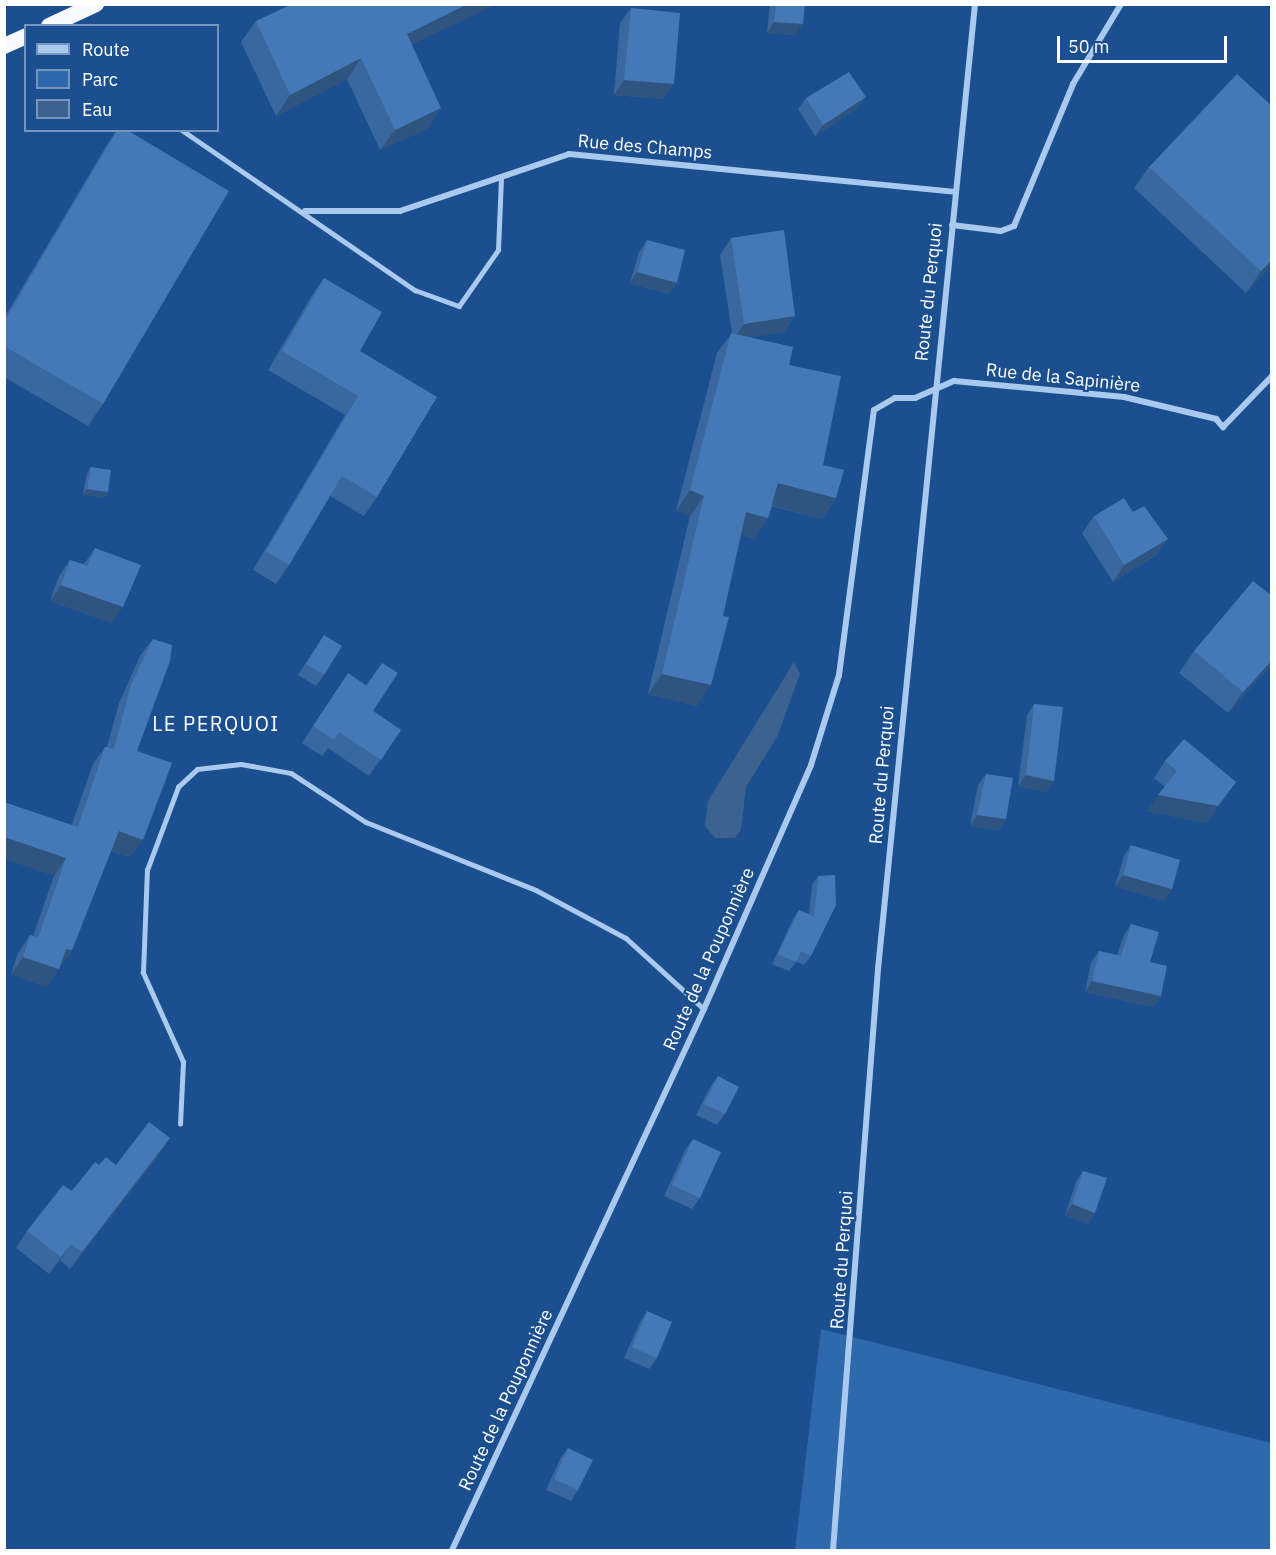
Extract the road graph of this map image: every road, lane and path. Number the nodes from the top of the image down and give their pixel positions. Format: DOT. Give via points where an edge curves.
graph roads {
  1 [pos="96,4"];
  2 [pos="975,4"];
  3 [pos="1120,4"];
  4 [pos="53,24"];
  5 [pos="24,37"];
  6 [pos="4,46"];
  7 [pos="185,132"];
  8 [pos="501,178"];
  9 [pos="955,192"];
  10 [pos="305,211"];
  11 [pos="952,225"];
  12 [pos="1272,376"];
  13 [pos="934,392"];
  14 [pos="704,1009"];
  15 [pos="180,1124"];
  16 [pos="452,1551"];
  17 [pos="833,1551"];
  1 -- 4 [label="highway"];
  2 -- 9 [label="street, Route du Perquoi"];
  3 -- 11 [label="street" via="1073,84 1014,226 1001,231"];
  5 -- 6 [label="highway"];
  7 -- 10 [label="lane"];
  8 -- 9 [label="street, Rue des Champs" via="570,154"];
  8 -- 10 [label="street, Rue des Champs" via="400,211"];
  8 -- 10 [label="lane" via="498,250 459,306 415,290"];
  9 -- 11 [label="street, Route du Perquoi"];
  11 -- 13 [label="street, Route du Perquoi"];
  12 -- 13 [label="street, Rue de la Sapinière" via="1223,427 1216,419 1124,397 954,381"];
  13 -- 14 [label="street, Route de la Pouponnière" via="895,398 874,410 839,675 811,765"];
  13 -- 17 [label="street, Route du Perquoi" via="878,969"];
  14 -- 15 [label="lane" via="626,938 536,890 366,822 291,773 241,764 197,768 178,787 147,870 143,973 183,1062"];
  14 -- 16 [label="street, Route de la Pouponnière"];
}
